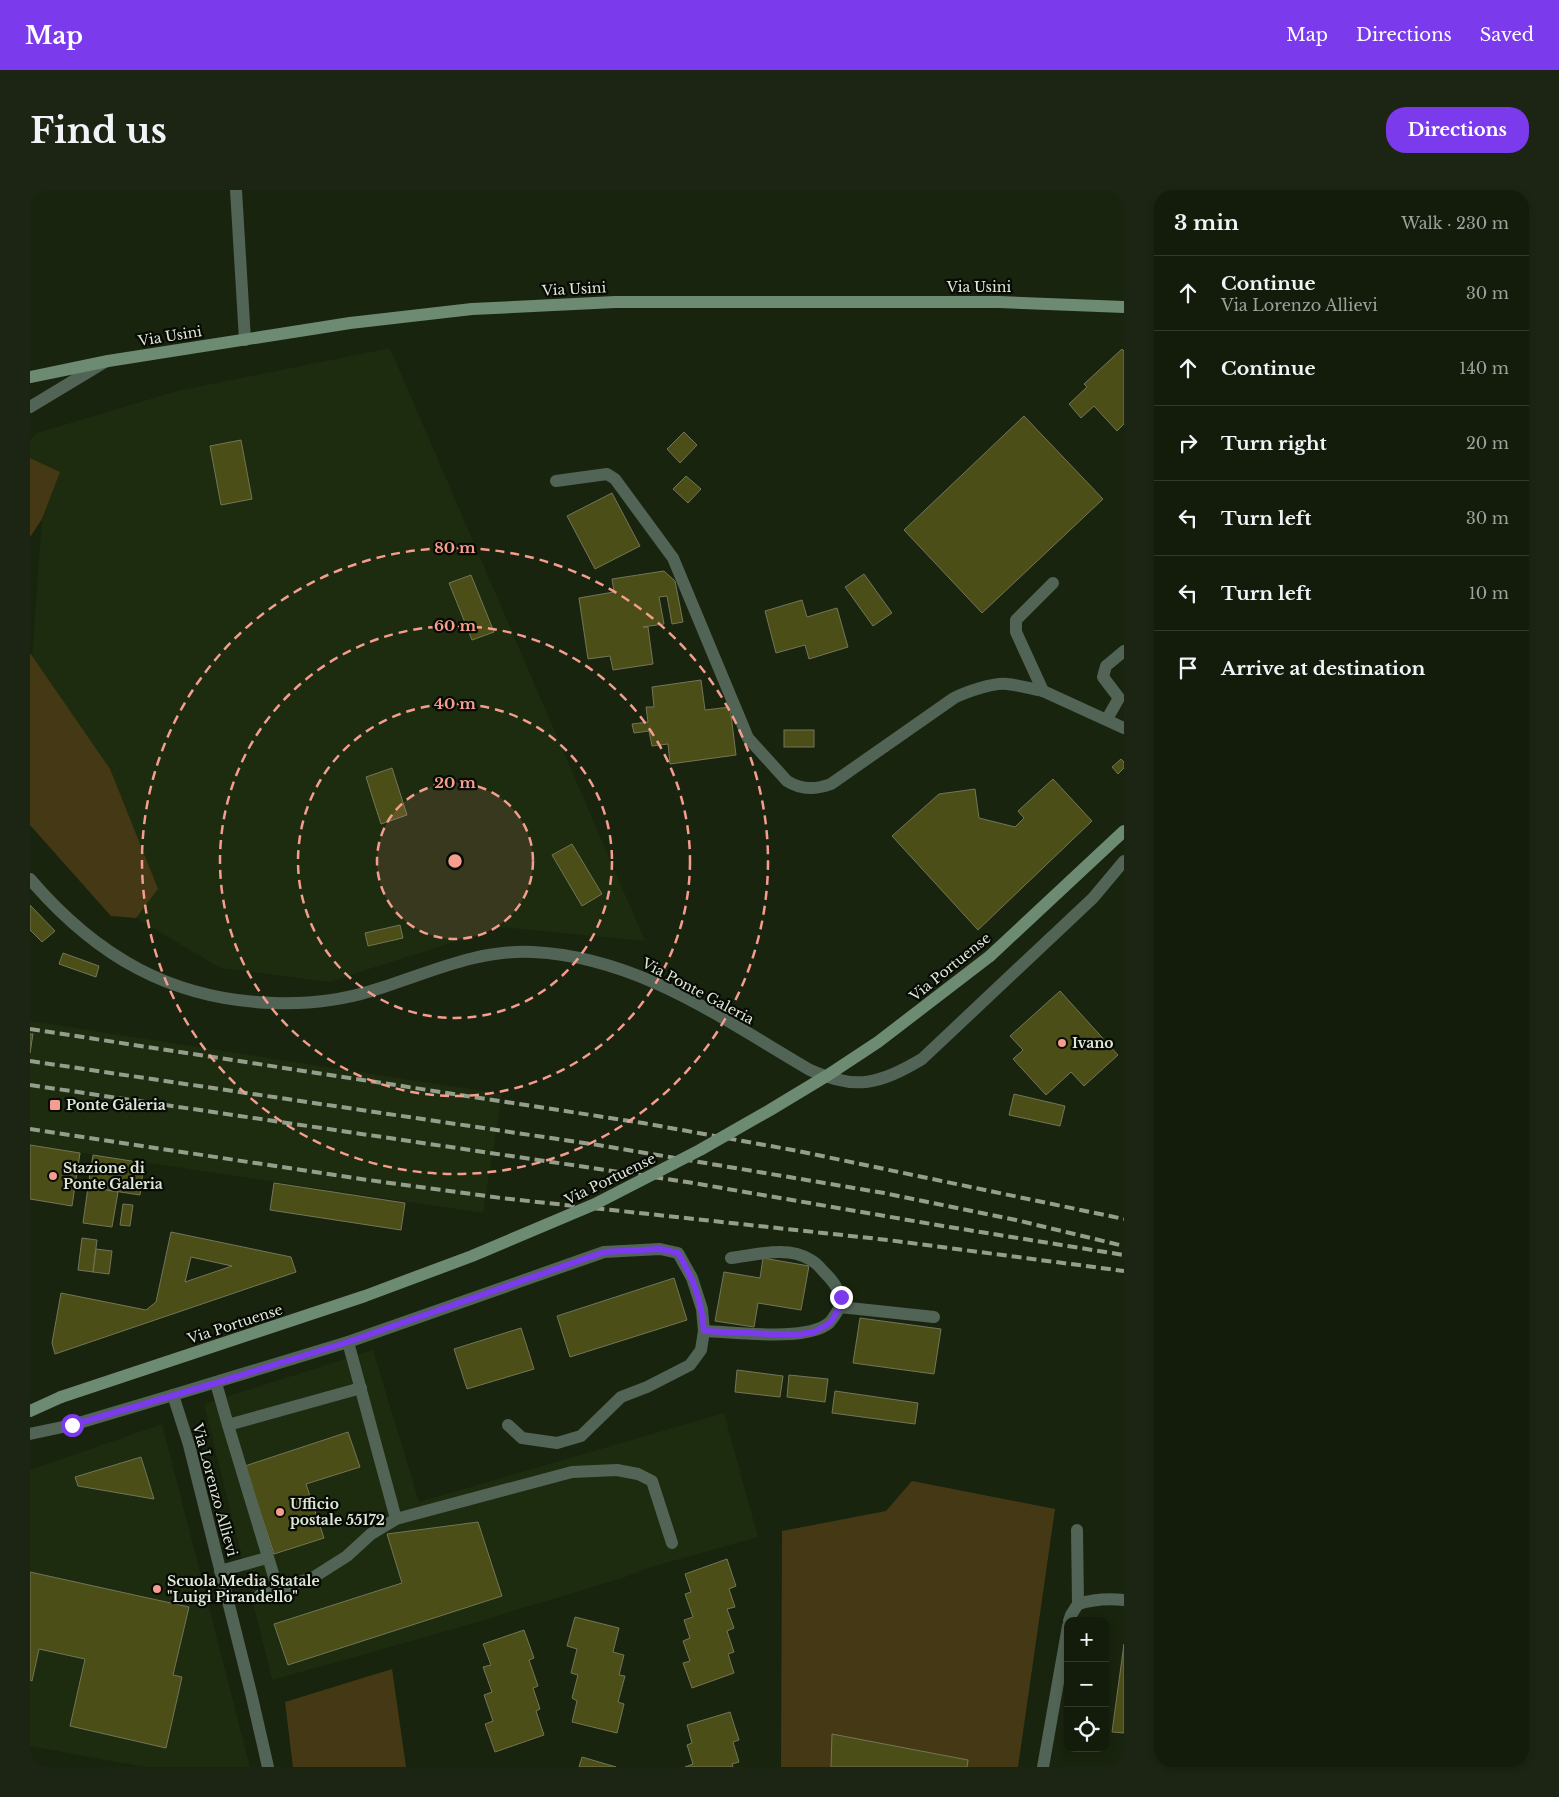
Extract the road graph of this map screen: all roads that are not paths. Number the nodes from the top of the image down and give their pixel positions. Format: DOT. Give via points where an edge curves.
graph roads {
  1 [pos="236,190"];
  2 [pos="1124,307"];
  3 [pos="244,340"];
  4 [pos="108,361"];
  5 [pos="30,376"];
  6 [pos="30,407"];
  7 [pos="556,481"];
  8 [pos="1053,584"];
  9 [pos="1124,651"];
  10 [pos="1042,691"];
  11 [pos="1121,699"];
  12 [pos="1107,719"];
  13 [pos="1124,728"];
  14 [pos="1124,831"];
  15 [pos="1124,861"];
  16 [pos="30,879"];
  17 [pos="731,1258"];
  18 [pos="840,1307"];
  19 [pos="934,1316"];
  20 [pos="704,1331"];
  21 [pos="348,1342"];
  22 [pos="216,1383"];
  23 [pos="361,1388"];
  24 [pos="173,1395"];
  25 [pos="30,1411"];
  26 [pos="228,1425"];
  27 [pos="508,1425"];
  28 [pos="30,1434"];
  29 [pos="396,1519"];
  30 [pos="1077,1530"];
  31 [pos="672,1543"];
  32 [pos="267,1558"];
  33 [pos="220,1571"];
  34 [pos="278,1590"];
  35 [pos="260,1594"];
  36 [pos="1124,1600"];
  37 [pos="1078,1604"];
  38 [pos="1070,1617"];
  39 [pos="1064,1649"];
  40 [pos="268,1767"];
  41 [pos="1043,1767"];
  1 -- 3 [label="street"];
  2 -- 3 [label="main road, Via Usini" via="999,302 615,302 410,315"];
  3 -- 4 [label="main road, Via Usini"];
  4 -- 5 [label="main road, Via Usini"];
  4 -- 6 [label="street"];
  7 -- 10 [label="street" via="607,474 615,479 672,558 748,738 794,786 812,789 831,784 963,694 1006,683"];
  8 -- 10 [label="street" via="1016,620 1016,632"];
  9 -- 11 [label="street" via="1106,666 1103,677"];
  10 -- 12 [label="street"];
  11 -- 12 [label="street"];
  12 -- 13 [label="street"];
  14 -- 25 [label="main road, Via Portuense, bridge" via="990,956 878,1042 700,1150 595,1204 472,1256 365,1296 61,1397"];
  15 -- 16 [label="street, Via Ponte Galeria" via="1093,898 922,1059 896,1074 869,1082 823,1076 657,983 632,972 564,954 486,954 332,1001 258,1002 200,993 153,977 100,946 73,925"];
  17 -- 18 [label="street" via="783,1251 813,1260 836,1285 841,1297"];
  18 -- 19 [label="street"];
  18 -- 20 [label="street" via="830,1323 814,1332 794,1335"];
  20 -- 21 [label="street" via="702,1309 692,1278 678,1253 660,1249 604,1252"];
  20 -- 27 [label="street" via="701,1350 690,1365 621,1397 581,1436 557,1443 522,1438"];
  21 -- 22 [label="street"];
  21 -- 23 [label="street"];
  22 -- 24 [label="street"];
  22 -- 26 [label="street"];
  23 -- 26 [label="street"];
  23 -- 29 [label="street"];
  24 -- 28 [label="street"];
  24 -- 33 [label="street, Via Lorenzo Allievi" via="189,1445"];
  26 -- 32 [label="street"];
  29 -- 31 [label="street" via="572,1472 617,1470 652,1481"];
  29 -- 34 [label="street" via="314,1577"];
  30 -- 37 [label="street"];
  32 -- 33 [label="street"];
  32 -- 34 [label="street"];
  33 -- 40 [label="street, Via Lorenzo Allievi"];
  34 -- 35 [label="street"];
  36 -- 37 [label="street" via="1095,1599"];
  37 -- 38 [label="street"];
  39 -- 41 [label="street"];
}
